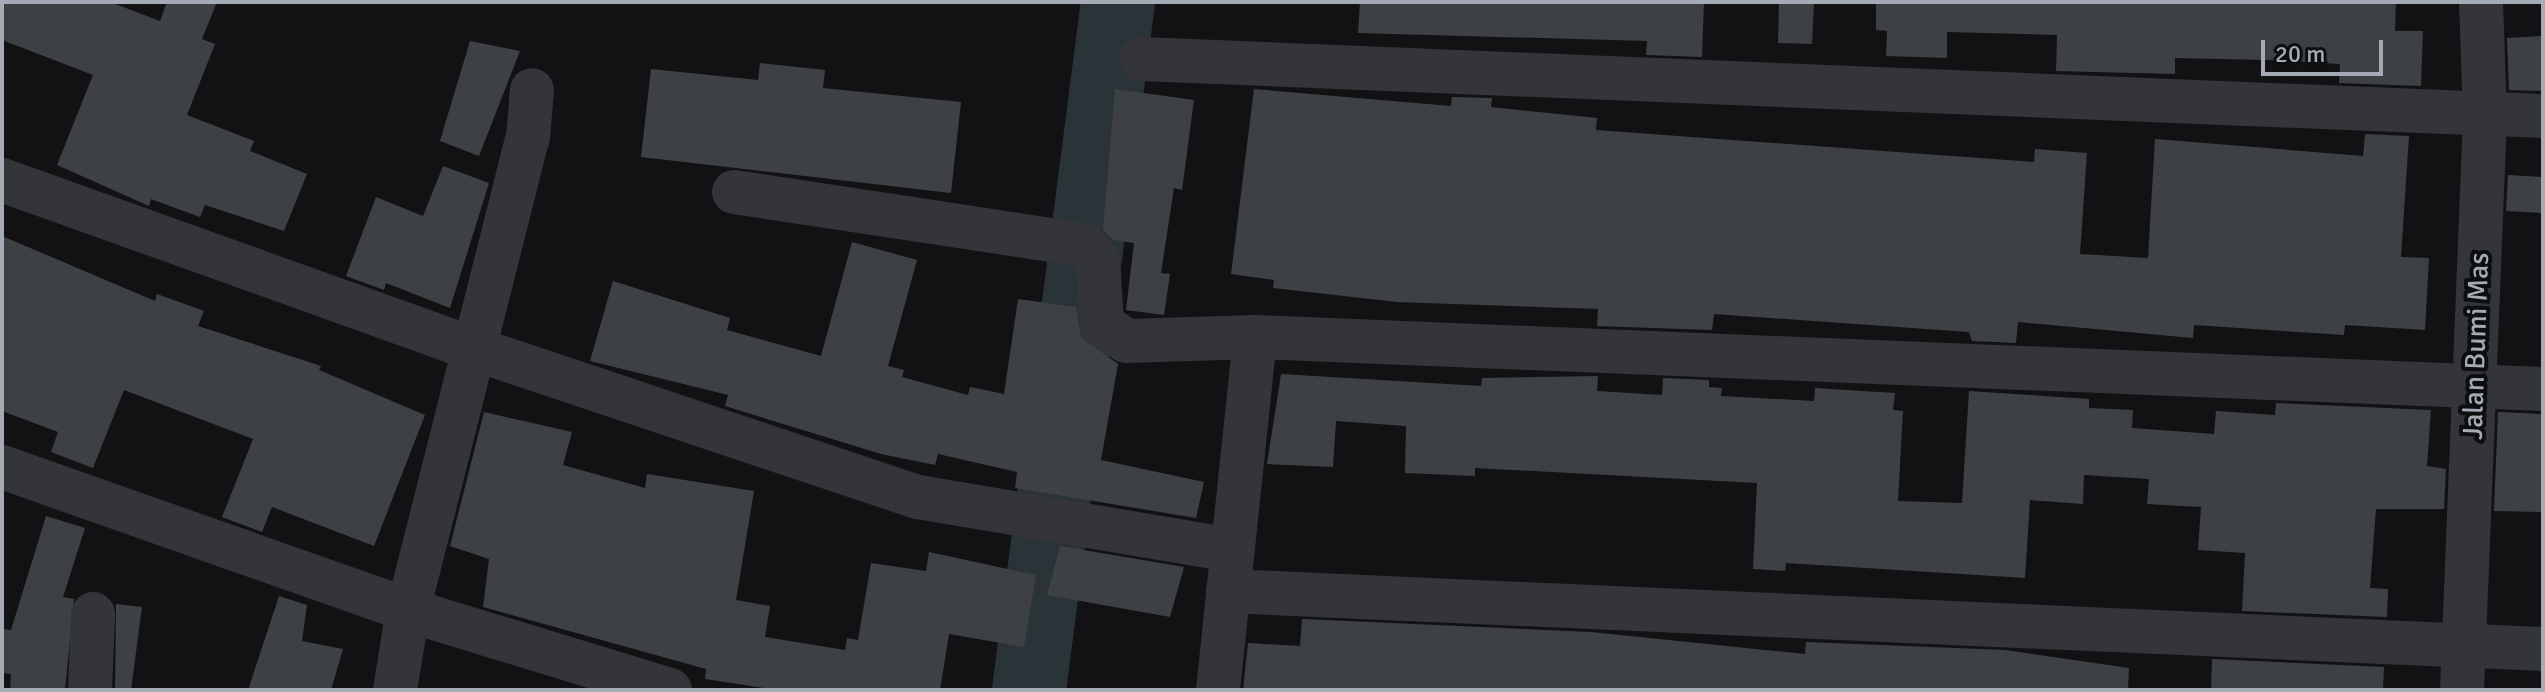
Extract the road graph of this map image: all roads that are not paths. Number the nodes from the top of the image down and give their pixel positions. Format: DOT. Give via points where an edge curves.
graph roads {
  1 [pos="2481,2"];
  2 [pos="1141,59"];
  3 [pos="532,90"];
  4 [pos="2543,116"];
  5 [pos="2485,117"];
  6 [pos="2,180"];
  7 [pos="734,192"];
  8 [pos="1255,337"];
  9 [pos="472,348"];
  10 [pos="2475,389"];
  11 [pos="2543,389"];
  12 [pos="2,467"];
  13 [pos="1230,570"];
  14 [pos="408,610"];
  15 [pos="93,614"];
  16 [pos="2543,649"];
  17 [pos="2462,670"];
  18 [pos="90,690"];
  19 [pos="395,690"];
  20 [pos="670,690"];
  21 [pos="1218,690"];
  1 -- 5 [label="street, Jalan Bumi Mas"];
  2 -- 5 [label="street"];
  3 -- 9 [label="street" via="528,137"];
  4 -- 5 [label="street"];
  5 -- 10 [label="street, Jalan Bumi Mas"];
  6 -- 9 [label="street"];
  7 -- 8 [label="street" via="1084,245 1098,260 1102,324 1113,336 1126,341"];
  8 -- 10 [label="street"];
  8 -- 13 [label="street"];
  9 -- 13 [label="street" via="918,497"];
  9 -- 14 [label="street"];
  10 -- 11 [label="street"];
  10 -- 17 [label="street, Jalan Bumi Mas"];
  12 -- 14 [label="street"];
  13 -- 17 [label="street"];
  13 -- 21 [label="street"];
  14 -- 19 [label="street"];
  14 -- 20 [label="street"];
  15 -- 18 [label="street"];
  16 -- 17 [label="street"];
}
